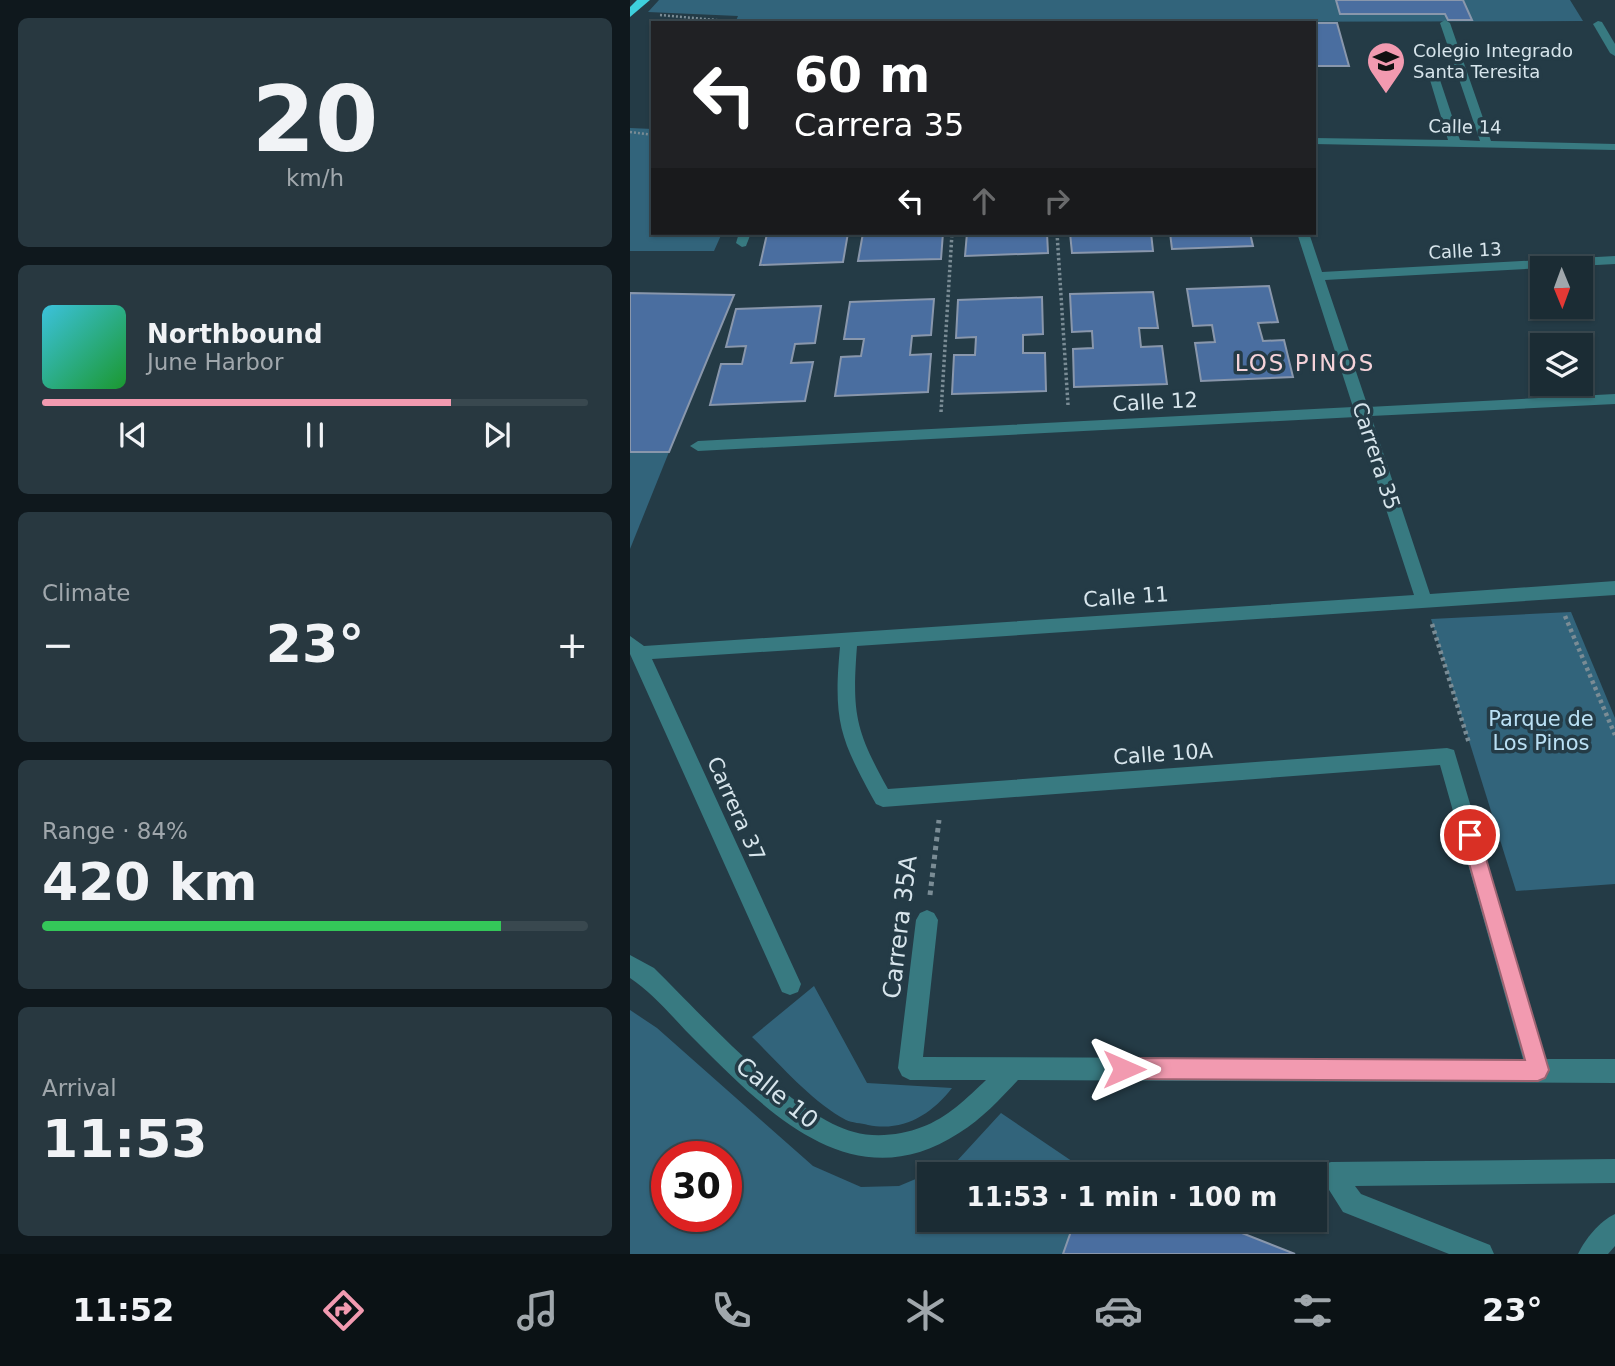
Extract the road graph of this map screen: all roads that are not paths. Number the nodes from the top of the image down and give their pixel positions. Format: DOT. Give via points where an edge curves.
graph roads {
  1 [pos="644,0"];
  2 [pos="630,13"];
  3 [pos="1445,23"];
  4 [pos="1598,24"];
  5 [pos="1615,53"];
  6 [pos="1435,80"];
  7 [pos="1316,141"];
  8 [pos="1455,144"];
  9 [pos="1487,145"];
  10 [pos="1615,147"];
  11 [pos="1304,235"];
  12 [pos="1615,260"];
  13 [pos="1317,276"];
  14 [pos="1615,399"];
  15 [pos="1362,412"];
  16 [pos="698,446"];
  17 [pos="1615,587"];
  18 [pos="1424,600"];
  19 [pos="849,639"];
  20 [pos="635,648"];
  21 [pos="927,920"];
  22 [pos="630,966"];
  23 [pos="790,984"];
  24 [pos="1014,1068"];
  25 [pos="1538,1070"];
  26 [pos="1615,1071"];
  27 [pos="1615,1171"];
  28 [pos="1615,1227"];
  29 [pos="1481,1254"];
  30 [pos="1591,1254"];
  1 -- 2 [label="highway"];
  3 -- 9 [label="street"];
  4 -- 5 [label="street"];
  6 -- 8 [label="street"];
  7 -- 8 [label="street, Calle 14"];
  8 -- 9 [label="street, Calle 14"];
  9 -- 10 [label="street, Calle 14"];
  11 -- 13 [label="street, Carrera 35"];
  12 -- 13 [label="street, Calle 13"];
  13 -- 15 [label="street, Carrera 35"];
  14 -- 15 [label="street, Calle 12"];
  15 -- 16 [label="street, Calle 12"];
  15 -- 18 [label="street, Carrera 35"];
  17 -- 18 [label="street, Calle 11"];
  18 -- 19 [label="street, Calle 11"];
  19 -- 20 [label="street, Calle 11"];
  19 -- 25 [label="street, Calle 10A" via="845,696 849,728 883,798 1447,756"];
  20 -- 23 [label="street, Carrera 37"];
  21 -- 24 [label="street, Carrera 35A" via="910,1068"];
  22 -- 24 [label="street, Calle 10" via="775,1098 852,1144 888,1147 927,1138 968,1114"];
  24 -- 25 [label="street"];
  25 -- 26 [label="street"];
  27 -- 29 [label="street" via="1331,1174 1352,1203"];
  28 -- 30 [label="street"];
}
